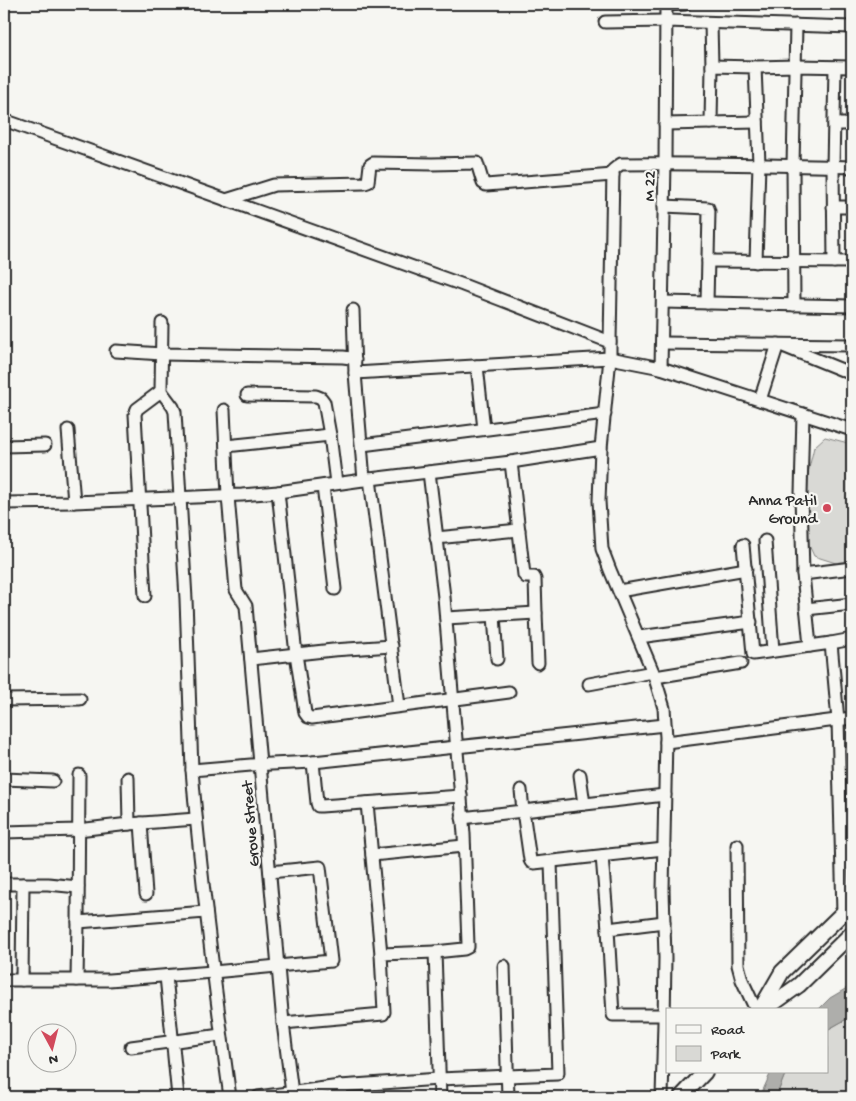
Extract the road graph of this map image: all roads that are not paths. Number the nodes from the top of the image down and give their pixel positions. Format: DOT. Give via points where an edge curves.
graph roads {
  1 [pos="666,4"];
  2 [pos="684,4"];
  3 [pos="666,21"];
  4 [pos="605,22"];
  5 [pos="711,23"];
  6 [pos="796,26"];
  7 [pos="852,27"];
  8 [pos="712,66"];
  9 [pos="796,66"];
  10 [pos="755,67"];
  11 [pos="834,67"];
  12 [pos="852,67"];
  13 [pos="4,120"];
  14 [pos="757,122"];
  15 [pos="711,123"];
  16 [pos="665,124"];
  17 [pos="834,124"];
  18 [pos="852,124"];
  19 [pos="665,164"];
  20 [pos="758,164"];
  21 [pos="793,165"];
  22 [pos="833,167"];
  23 [pos="852,168"];
  24 [pos="613,175"];
  25 [pos="226,200"];
  26 [pos="664,206"];
  27 [pos="833,207"];
  28 [pos="852,207"];
  29 [pos="708,261"];
  30 [pos="756,262"];
  31 [pos="794,262"];
  32 [pos="834,262"];
  33 [pos="852,262"];
  34 [pos="663,302"];
  35 [pos="708,303"];
  36 [pos="794,305"];
  37 [pos="852,306"];
  38 [pos="353,310"];
  39 [pos="162,323"];
  40 [pos="610,342"];
  41 [pos="662,343"];
  42 [pos="778,344"];
  43 [pos="852,345"];
  44 [pos="116,352"];
  45 [pos="162,354"];
  46 [pos="610,358"];
  47 [pos="355,360"];
  48 [pos="477,366"];
  49 [pos="661,368"];
  50 [pos="355,373"];
  51 [pos="852,374"];
  52 [pos="161,391"];
  53 [pos="247,395"];
  54 [pos="760,400"];
  55 [pos="224,410"];
  56 [pos="604,414"];
  57 [pos="803,414"];
  58 [pos="852,428"];
  59 [pos="484,429"];
  60 [pos="68,430"];
  61 [pos="330,435"];
  62 [pos="46,445"];
  63 [pos="362,445"];
  64 [pos="4,446"];
  65 [pos="226,446"];
  66 [pos="601,448"];
  67 [pos="511,462"];
  68 [pos="429,472"];
  69 [pos="367,479"];
  70 [pos="336,484"];
  71 [pos="323,486"];
  72 [pos="278,492"];
  73 [pos="228,496"];
  74 [pos="180,498"];
  75 [pos="139,499"];
  76 [pos="74,502"];
  77 [pos="4,503"];
  78 [pos="519,530"];
  79 [pos="436,538"];
  80 [pos="765,541"];
  81 [pos="744,545"];
  82 [pos="852,568"];
  83 [pos="746,569"];
  84 [pos="803,574"];
  85 [pos="335,589"];
  86 [pos="619,591"];
  87 [pos="145,596"];
  88 [pos="852,604"];
  89 [pos="806,609"];
  90 [pos="536,612"];
  91 [pos="494,615"];
  92 [pos="446,618"];
  93 [pos="751,622"];
  94 [pos="639,637"];
  95 [pos="852,638"];
  96 [pos="831,643"];
  97 [pos="392,646"];
  98 [pos="810,646"];
  99 [pos="773,651"];
  100 [pos="296,654"];
  101 [pos="251,659"];
  102 [pos="497,659"];
  103 [pos="538,663"];
  104 [pos="741,663"];
  105 [pos="654,674"];
  106 [pos="589,684"];
  107 [pos="509,692"];
  108 [pos="80,699"];
  109 [pos="4,700"];
  110 [pos="452,700"];
  111 [pos="399,706"];
  112 [pos="852,718"];
  113 [pos="838,720"];
  114 [pos="665,725"];
  115 [pos="666,742"];
  116 [pos="457,747"];
  117 [pos="313,762"];
  118 [pos="260,764"];
  119 [pos="192,770"];
  120 [pos="79,775"];
  121 [pos="580,775"];
  122 [pos="128,778"];
  123 [pos="4,779"];
  124 [pos="54,781"];
  125 [pos="520,790"];
  126 [pos="665,795"];
  127 [pos="461,796"];
  128 [pos="367,803"];
  129 [pos="584,804"];
  130 [pos="522,811"];
  131 [pos="462,818"];
  132 [pos="196,820"];
  133 [pos="129,824"];
  134 [pos="141,824"];
  135 [pos="78,830"];
  136 [pos="4,832"];
  137 [pos="736,845"];
  138 [pos="464,846"];
  139 [pos="664,850"];
  140 [pos="372,855"];
  141 [pos="602,856"];
  142 [pos="551,862"];
  143 [pos="270,872"];
  144 [pos="4,884"];
  145 [pos="23,884"];
  146 [pos="78,887"];
  147 [pos="146,894"];
  148 [pos="848,908"];
  149 [pos="206,912"];
  150 [pos="78,922"];
  151 [pos="664,922"];
  152 [pos="608,929"];
  153 [pos="852,933"];
  154 [pos="436,952"];
  155 [pos="381,954"];
  156 [pos="278,966"];
  157 [pos="504,966"];
  158 [pos="214,972"];
  159 [pos="166,976"];
  160 [pos="4,980"];
  161 [pos="22,980"];
  162 [pos="77,980"];
  163 [pos="755,1008"];
  164 [pos="763,1008"];
  165 [pos="765,1008"];
  166 [pos="664,1015"];
  167 [pos="283,1023"];
  168 [pos="221,1035"];
  169 [pos="173,1041"];
  170 [pos="131,1046"];
  171 [pos="703,1074"];
  172 [pos="507,1076"];
  173 [pos="439,1079"];
  174 [pos="341,1092"];
  175 [pos="292,1093"];
  176 [pos="178,1097"];
  177 [pos="230,1097"];
  178 [pos="258,1097"];
  179 [pos="440,1097"];
  180 [pos="508,1097"];
  181 [pos="662,1097"];
  182 [pos="681,1097"];
  1 -- 2 [label="street"];
  1 -- 3 [label="street, M 22"];
  3 -- 4 [label="street"];
  3 -- 5 [label="street"];
  3 -- 16 [label="street, M 22"];
  5 -- 6 [label="street"];
  5 -- 8 [label="street"];
  6 -- 7 [label="street"];
  6 -- 9 [label="street"];
  8 -- 10 [label="street"];
  8 -- 15 [label="street"];
  9 -- 10 [label="street"];
  9 -- 11 [label="street"];
  9 -- 21 [label="street"];
  10 -- 14 [label="street"];
  11 -- 12 [label="street"];
  11 -- 17 [label="street"];
  13 -- 25 [label="street"];
  14 -- 15 [label="street"];
  14 -- 20 [label="street"];
  15 -- 16 [label="street"];
  16 -- 19 [label="street, M 22"];
  17 -- 18 [label="street"];
  17 -- 22 [label="street"];
  19 -- 20 [label="street"];
  19 -- 24 [label="street" via="621,164 613,170"];
  19 -- 26 [label="street, M 22"];
  20 -- 21 [label="street"];
  20 -- 30 [label="street"];
  21 -- 22 [label="street"];
  21 -- 31 [label="street"];
  22 -- 23 [label="street"];
  22 -- 27 [label="street"];
  24 -- 25 [label="street" via="486,185 477,164 373,163 365,183 274,185"];
  24 -- 40 [label="street"];
  25 -- 40 [label="street"];
  26 -- 29 [label="street" via="708,208"];
  26 -- 34 [label="street, M 22"];
  27 -- 28 [label="street"];
  27 -- 32 [label="street"];
  29 -- 30 [label="street"];
  29 -- 35 [label="street"];
  30 -- 31 [label="street"];
  31 -- 32 [label="street"];
  31 -- 36 [label="street"];
  32 -- 33 [label="street"];
  34 -- 35 [label="street"];
  34 -- 41 [label="street, M 22"];
  35 -- 36 [label="street"];
  36 -- 37 [label="street"];
  38 -- 47 [label="street"];
  39 -- 45 [label="street"];
  40 -- 46 [label="street"];
  41 -- 42 [label="street"];
  41 -- 49 [label="street, M 22"];
  42 -- 43 [label="street"];
  42 -- 51 [label="street"];
  42 -- 54 [label="street"];
  44 -- 45 [label="street"];
  45 -- 47 [label="street" via="343,357"];
  45 -- 52 [label="street"];
  46 -- 48 [label="street"];
  46 -- 49 [label="street"];
  46 -- 56 [label="street"];
  47 -- 50 [label="street"];
  48 -- 50 [label="street"];
  48 -- 59 [label="street"];
  49 -- 54 [label="street"];
  50 -- 63 [label="street"];
  52 -- 74 [label="street" via="175,412"];
  52 -- 75 [label="street" via="135,414"];
  53 -- 61 [label="street" via="321,398"];
  54 -- 57 [label="street"];
  55 -- 65 [label="street, Grove Street"];
  56 -- 59 [label="street"];
  56 -- 66 [label="street"];
  57 -- 58 [label="street"];
  57 -- 84 [label="street" via="800,494"];
  59 -- 63 [label="street"];
  60 -- 76 [label="street"];
  61 -- 65 [label="street"];
  61 -- 70 [label="street"];
  62 -- 64 [label="street"];
  63 -- 69 [label="street"];
  65 -- 73 [label="street, Grove Street"];
  66 -- 67 [label="street"];
  66 -- 86 [label="street" via="599,501 602,549"];
  67 -- 68 [label="street"];
  67 -- 78 [label="street"];
  68 -- 69 [label="street"];
  68 -- 79 [label="street"];
  69 -- 70 [label="street"];
  69 -- 97 [label="street"];
  70 -- 71 [label="street"];
  71 -- 72 [label="street"];
  71 -- 85 [label="street"];
  72 -- 73 [label="street"];
  72 -- 100 [label="street"];
  73 -- 74 [label="street"];
  73 -- 101 [label="street, Grove Street" via="236,590 246,606"];
  74 -- 75 [label="street"];
  74 -- 119 [label="street"];
  75 -- 76 [label="street"];
  75 -- 87 [label="street"];
  76 -- 77 [label="street"];
  78 -- 79 [label="street"];
  78 -- 90 [label="street" via="524,575 535,578"];
  79 -- 92 [label="street"];
  80 -- 99 [label="street"];
  81 -- 83 [label="street"];
  82 -- 84 [label="street"];
  83 -- 86 [label="street"];
  83 -- 93 [label="street"];
  84 -- 89 [label="street"];
  86 -- 94 [label="street"];
  88 -- 89 [label="street"];
  89 -- 98 [label="street"];
  90 -- 91 [label="street"];
  90 -- 103 [label="street"];
  91 -- 92 [label="street"];
  91 -- 102 [label="street"];
  92 -- 110 [label="street"];
  93 -- 94 [label="street"];
  93 -- 99 [label="street" via="753,654"];
  94 -- 105 [label="street"];
  95 -- 96 [label="street"];
  96 -- 98 [label="street"];
  96 -- 113 [label="street"];
  97 -- 100 [label="street"];
  97 -- 111 [label="street"];
  98 -- 99 [label="street"];
  100 -- 101 [label="street"];
  100 -- 111 [label="street" via="308,717"];
  101 -- 118 [label="street, Grove Street"];
  104 -- 105 [label="street"];
  105 -- 106 [label="street"];
  105 -- 114 [label="street" via="664,708"];
  107 -- 110 [label="street"];
  108 -- 109 [label="street"];
  110 -- 111 [label="street"];
  110 -- 116 [label="street"];
  112 -- 113 [label="street"];
  113 -- 115 [label="street"];
  113 -- 148 [label="street"];
  114 -- 115 [label="street"];
  114 -- 116 [label="street"];
  115 -- 126 [label="street"];
  116 -- 117 [label="street"];
  116 -- 127 [label="street"];
  117 -- 118 [label="street"];
  117 -- 128 [label="street" via="318,806"];
  118 -- 119 [label="street"];
  118 -- 143 [label="street, Grove Street"];
  119 -- 132 [label="street"];
  120 -- 135 [label="street"];
  121 -- 129 [label="street"];
  122 -- 133 [label="street"];
  123 -- 124 [label="street"];
  125 -- 130 [label="street"];
  126 -- 129 [label="street"];
  126 -- 139 [label="street"];
  127 -- 128 [label="street"];
  127 -- 131 [label="street"];
  128 -- 140 [label="street"];
  129 -- 130 [label="street"];
  130 -- 131 [label="street"];
  130 -- 142 [label="street" via="531,862"];
  131 -- 138 [label="street"];
  132 -- 134 [label="street"];
  132 -- 149 [label="street"];
  133 -- 134 [label="street"];
  133 -- 135 [label="street"];
  134 -- 147 [label="street"];
  135 -- 136 [label="street"];
  135 -- 146 [label="street"];
  137 -- 163 [label="street" via="738,966"];
  138 -- 140 [label="street"];
  138 -- 154 [label="street" via="468,948"];
  139 -- 141 [label="street"];
  139 -- 151 [label="street"];
  140 -- 155 [label="street"];
  141 -- 142 [label="street"];
  141 -- 152 [label="street"];
  142 -- 172 [label="street" via="558,1073"];
  143 -- 156 [label="street, Grove Street"];
  143 -- 156 [label="street" via="320,867 331,960"];
  144 -- 145 [label="street"];
  145 -- 146 [label="street"];
  145 -- 161 [label="street"];
  146 -- 150 [label="street"];
  148 -- 164 [label="main road" via="782,972"];
  149 -- 150 [label="street"];
  149 -- 158 [label="street"];
  150 -- 162 [label="street"];
  151 -- 152 [label="street"];
  151 -- 166 [label="street"];
  152 -- 166 [label="street" via="613,1015"];
  153 -- 165 [label="main road" via="799,985"];
  154 -- 155 [label="street"];
  154 -- 173 [label="street"];
  155 -- 167 [label="street" via="383,1014"];
  156 -- 158 [label="street"];
  156 -- 167 [label="street, Grove Street"];
  157 -- 172 [label="street"];
  158 -- 159 [label="street"];
  158 -- 168 [label="street"];
  159 -- 162 [label="street"];
  159 -- 169 [label="street"];
  160 -- 161 [label="street"];
  161 -- 162 [label="street"];
  166 -- 181 [label="street"];
  167 -- 175 [label="street, Grove Street"];
  168 -- 169 [label="street"];
  168 -- 177 [label="street"];
  169 -- 170 [label="street"];
  169 -- 176 [label="street"];
  171 -- 182 [label="main road"];
  172 -- 173 [label="street"];
  172 -- 180 [label="street"];
  173 -- 174 [label="street"];
  173 -- 179 [label="street"];
  174 -- 175 [label="street"];
  175 -- 178 [label="street"];
}
